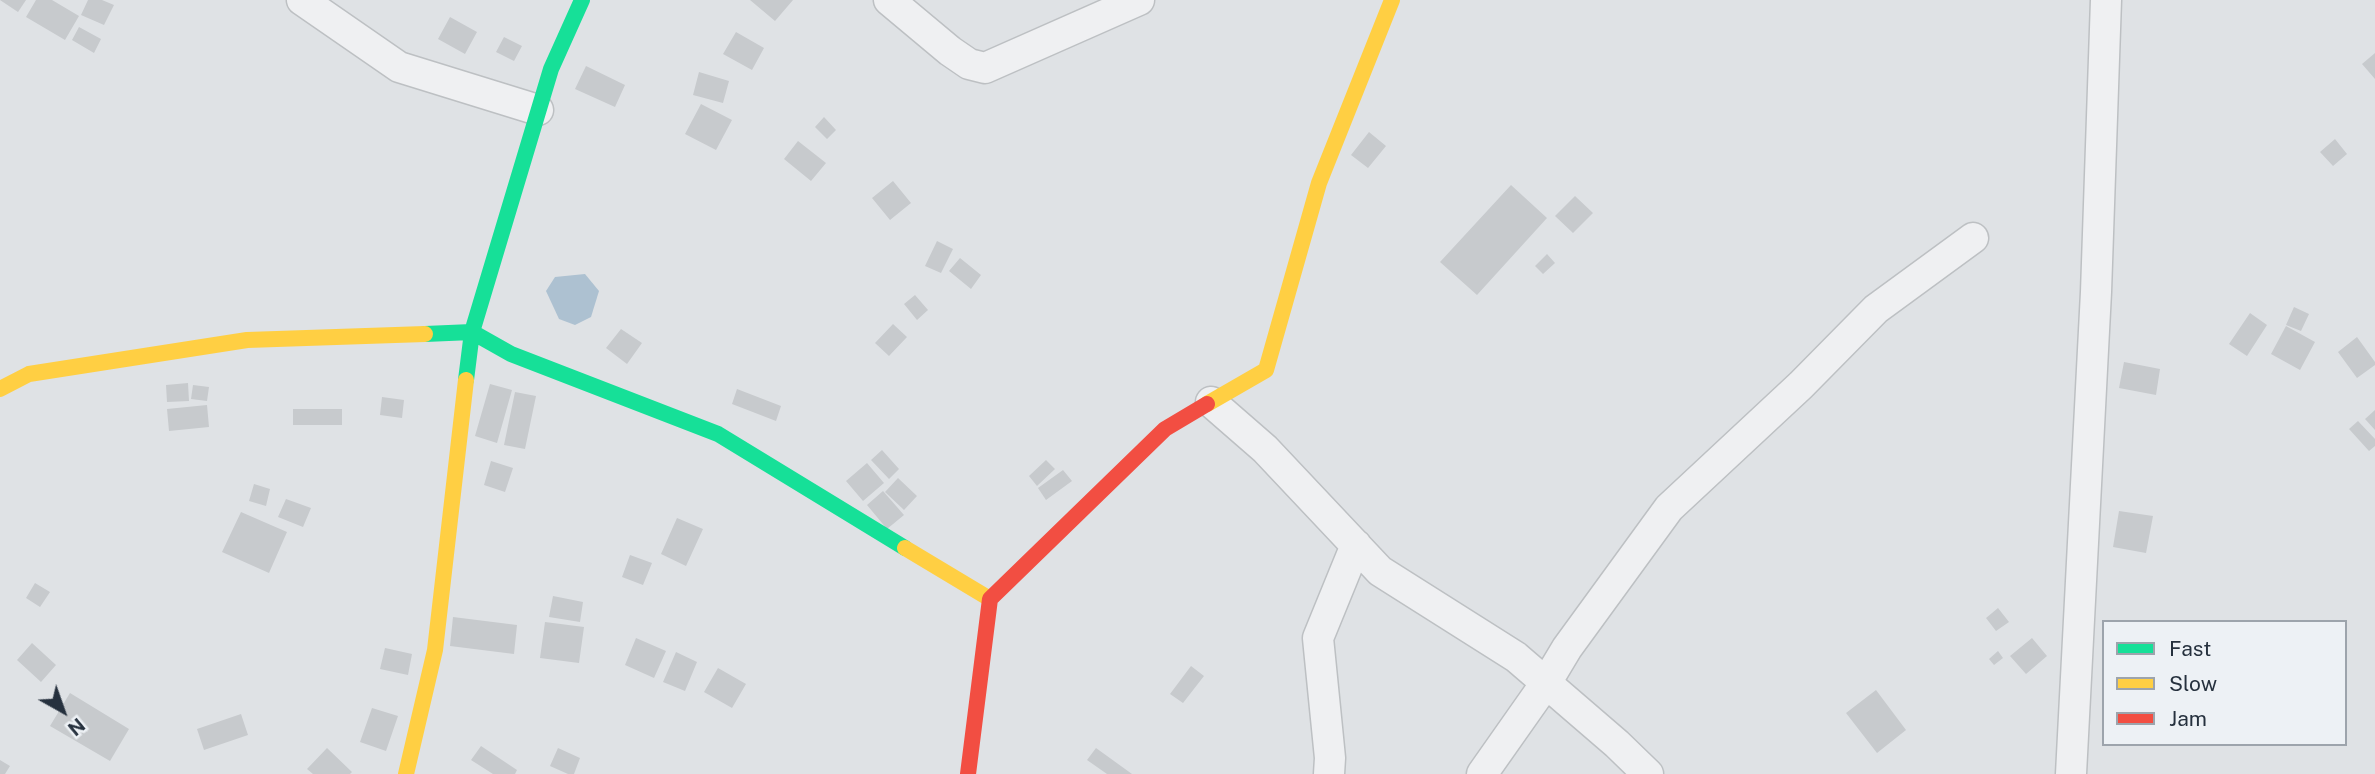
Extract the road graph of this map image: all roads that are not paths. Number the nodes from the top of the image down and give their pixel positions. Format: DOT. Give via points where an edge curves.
graph roads {
  1 [pos="302,0"];
  2 [pos="582,0"];
  3 [pos="889,0"];
  4 [pos="1139,0"];
  5 [pos="1392,0"];
  6 [pos="2106,0"];
  7 [pos="538,110"];
  8 [pos="1973,238"];
  9 [pos="472,332"];
  10 [pos="0,389"];
  11 [pos="1210,402"];
  12 [pos="1356,545"];
  13 [pos="990,599"];
  14 [pos="1546,683"];
  15 [pos="406,774"];
  16 [pos="968,774"];
  17 [pos="1329,774"];
  18 [pos="1482,774"];
  19 [pos="1648,774"];
  20 [pos="2071,774"];
  1 -- 7 [label="street" via="399,67"];
  2 -- 7 [label="street"];
  3 -- 4 [label="street" via="950,51 985,68"];
  5 -- 11 [label="street" via="1319,183 1266,370"];
  6 -- 20 [label="street"];
  7 -- 9 [label="street"];
  8 -- 14 [label="street" via="1876,309 1669,508"];
  9 -- 10 [label="street" via="247,340 29,374"];
  9 -- 13 [label="street" via="511,354 718,434"];
  9 -- 15 [label="street" via="435,650"];
  11 -- 12 [label="street" via="1265,449"];
  11 -- 13 [label="street" via="1165,429"];
  12 -- 14 [label="street" via="1380,571 1516,657"];
  12 -- 17 [label="street" via="1318,638"];
  13 -- 16 [label="street"];
  14 -- 18 [label="street"];
  14 -- 19 [label="street"];
}
